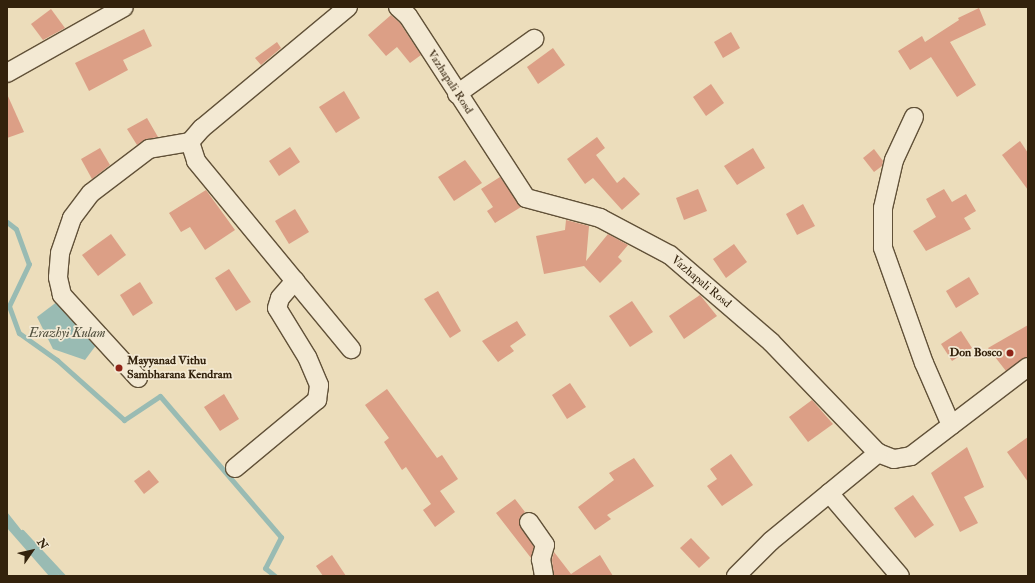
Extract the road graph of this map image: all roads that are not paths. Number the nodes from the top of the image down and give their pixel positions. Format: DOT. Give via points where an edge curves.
graph roads {
  1 [pos="124,7"];
  2 [pos="348,7"];
  3 [pos="398,7"];
  4 [pos="534,39"];
  5 [pos="7,73"];
  6 [pos="457,94"];
  7 [pos="914,117"];
  8 [pos="190,142"];
  9 [pos="295,281"];
  10 [pos="351,349"];
  11 [pos="1028,367"];
  12 [pos="138,378"];
  13 [pos="952,425"];
  14 [pos="878,453"];
  15 [pos="235,468"];
  16 [pos="829,493"];
  17 [pos="529,522"];
  18 [pos="544,576"];
  19 [pos="736,576"];
  20 [pos="900,576"];
  1 -- 5 [label="street"];
  2 -- 8 [label="street" via="202,128"];
  3 -- 6 [label="street, Vazhapali Rosd" via="408,16"];
  4 -- 6 [label="street"];
  6 -- 14 [label="street, Vazhapali Rosd" via="526,198 600,218 670,255 771,342"];
  7 -- 13 [label="street" via="894,160 882,208 883,248 924,363"];
  8 -- 9 [label="street" via="196,161"];
  8 -- 12 [label="street" via="149,149 91,193 72,218 60,253 58,278 62,295"];
  9 -- 10 [label="street"];
  9 -- 15 [label="street" via="280,298 277,308 307,357 319,385 317,400"];
  11 -- 13 [label="street, Vazhapali Rosd"];
  13 -- 14 [label="street, Vazhapali Rosd" via="910,456 894,460"];
  14 -- 16 [label="street"];
  16 -- 19 [label="street" via="771,541"];
  16 -- 20 [label="street"];
  17 -- 18 [label="street" via="545,545 541,559"];
}
